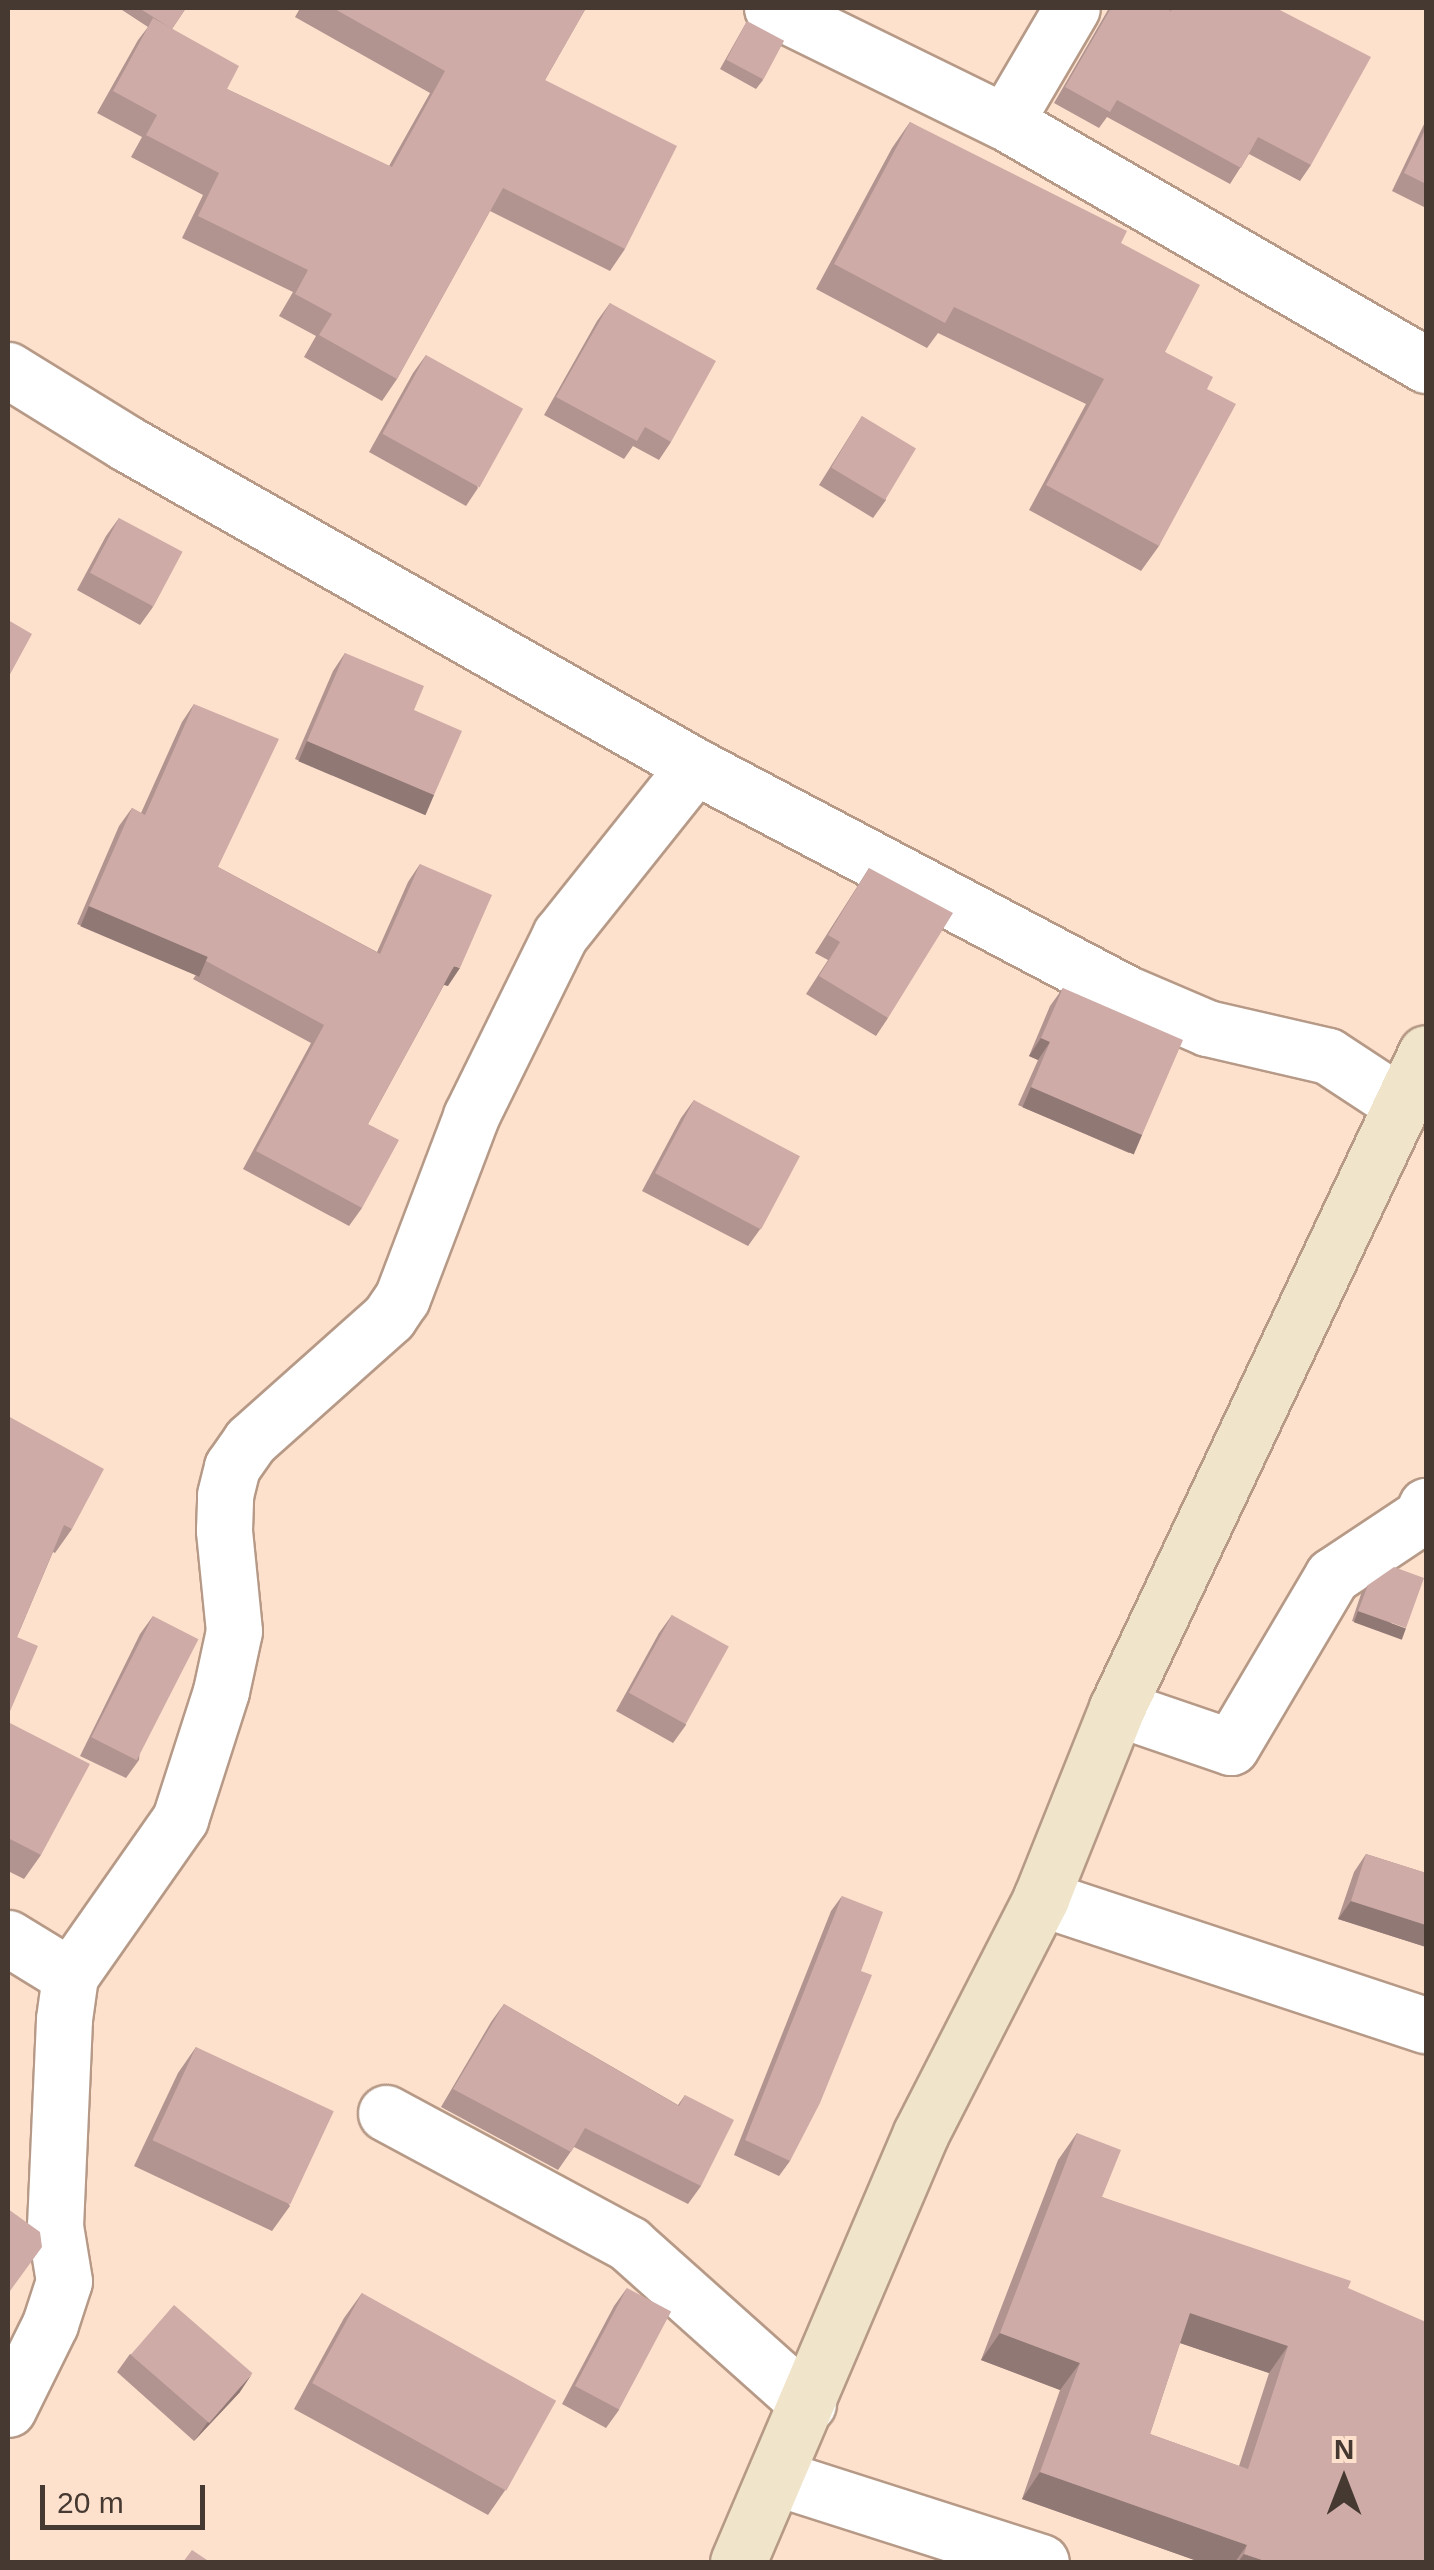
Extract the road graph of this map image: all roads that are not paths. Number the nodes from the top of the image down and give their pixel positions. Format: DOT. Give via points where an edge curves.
graph roads {
  1 [pos="772,8"];
  2 [pos="1072,8"];
  3 [pos="1005,122"];
  4 [pos="1426,365"];
  5 [pos="8,370"];
  6 [pos="695,766"];
  7 [pos="1426,1053"];
  8 [pos="1401,1104"];
  9 [pos="1426,1506"];
  10 [pos="1116,1708"];
  11 [pos="1042,1898"];
  12 [pos="8,1938"];
  13 [pos="70,1976"];
  14 [pos="1426,2025"];
  15 [pos="386,2112"];
  16 [pos="808,2404"];
  17 [pos="8,2410"];
  18 [pos="775,2477"];
  19 [pos="738,2562"];
  20 [pos="1040,2562"];
  1 -- 3 [label="street"];
  2 -- 3 [label="street"];
  3 -- 4 [label="street"];
  5 -- 6 [label="street"];
  6 -- 8 [label="street" via="1130,995 1207,1028 1328,1056"];
  6 -- 13 [label="street" via="560,934 471,1116 402,1298 250,1441 232,1468 224,1530 234,1632 222,1691 180,1819"];
  7 -- 8 [label="main road"];
  8 -- 10 [label="main road"];
  9 -- 10 [label="street" via="1422,1516 1332,1576 1232,1746"];
  10 -- 11 [label="main road"];
  11 -- 14 [label="street"];
  11 -- 16 [label="main road" via="921,2134"];
  12 -- 13 [label="street"];
  13 -- 17 [label="street" via="55,2226 64,2281"];
  15 -- 16 [label="street" via="629,2244"];
  16 -- 18 [label="main road"];
  18 -- 19 [label="main road"];
  18 -- 20 [label="street"];
}
